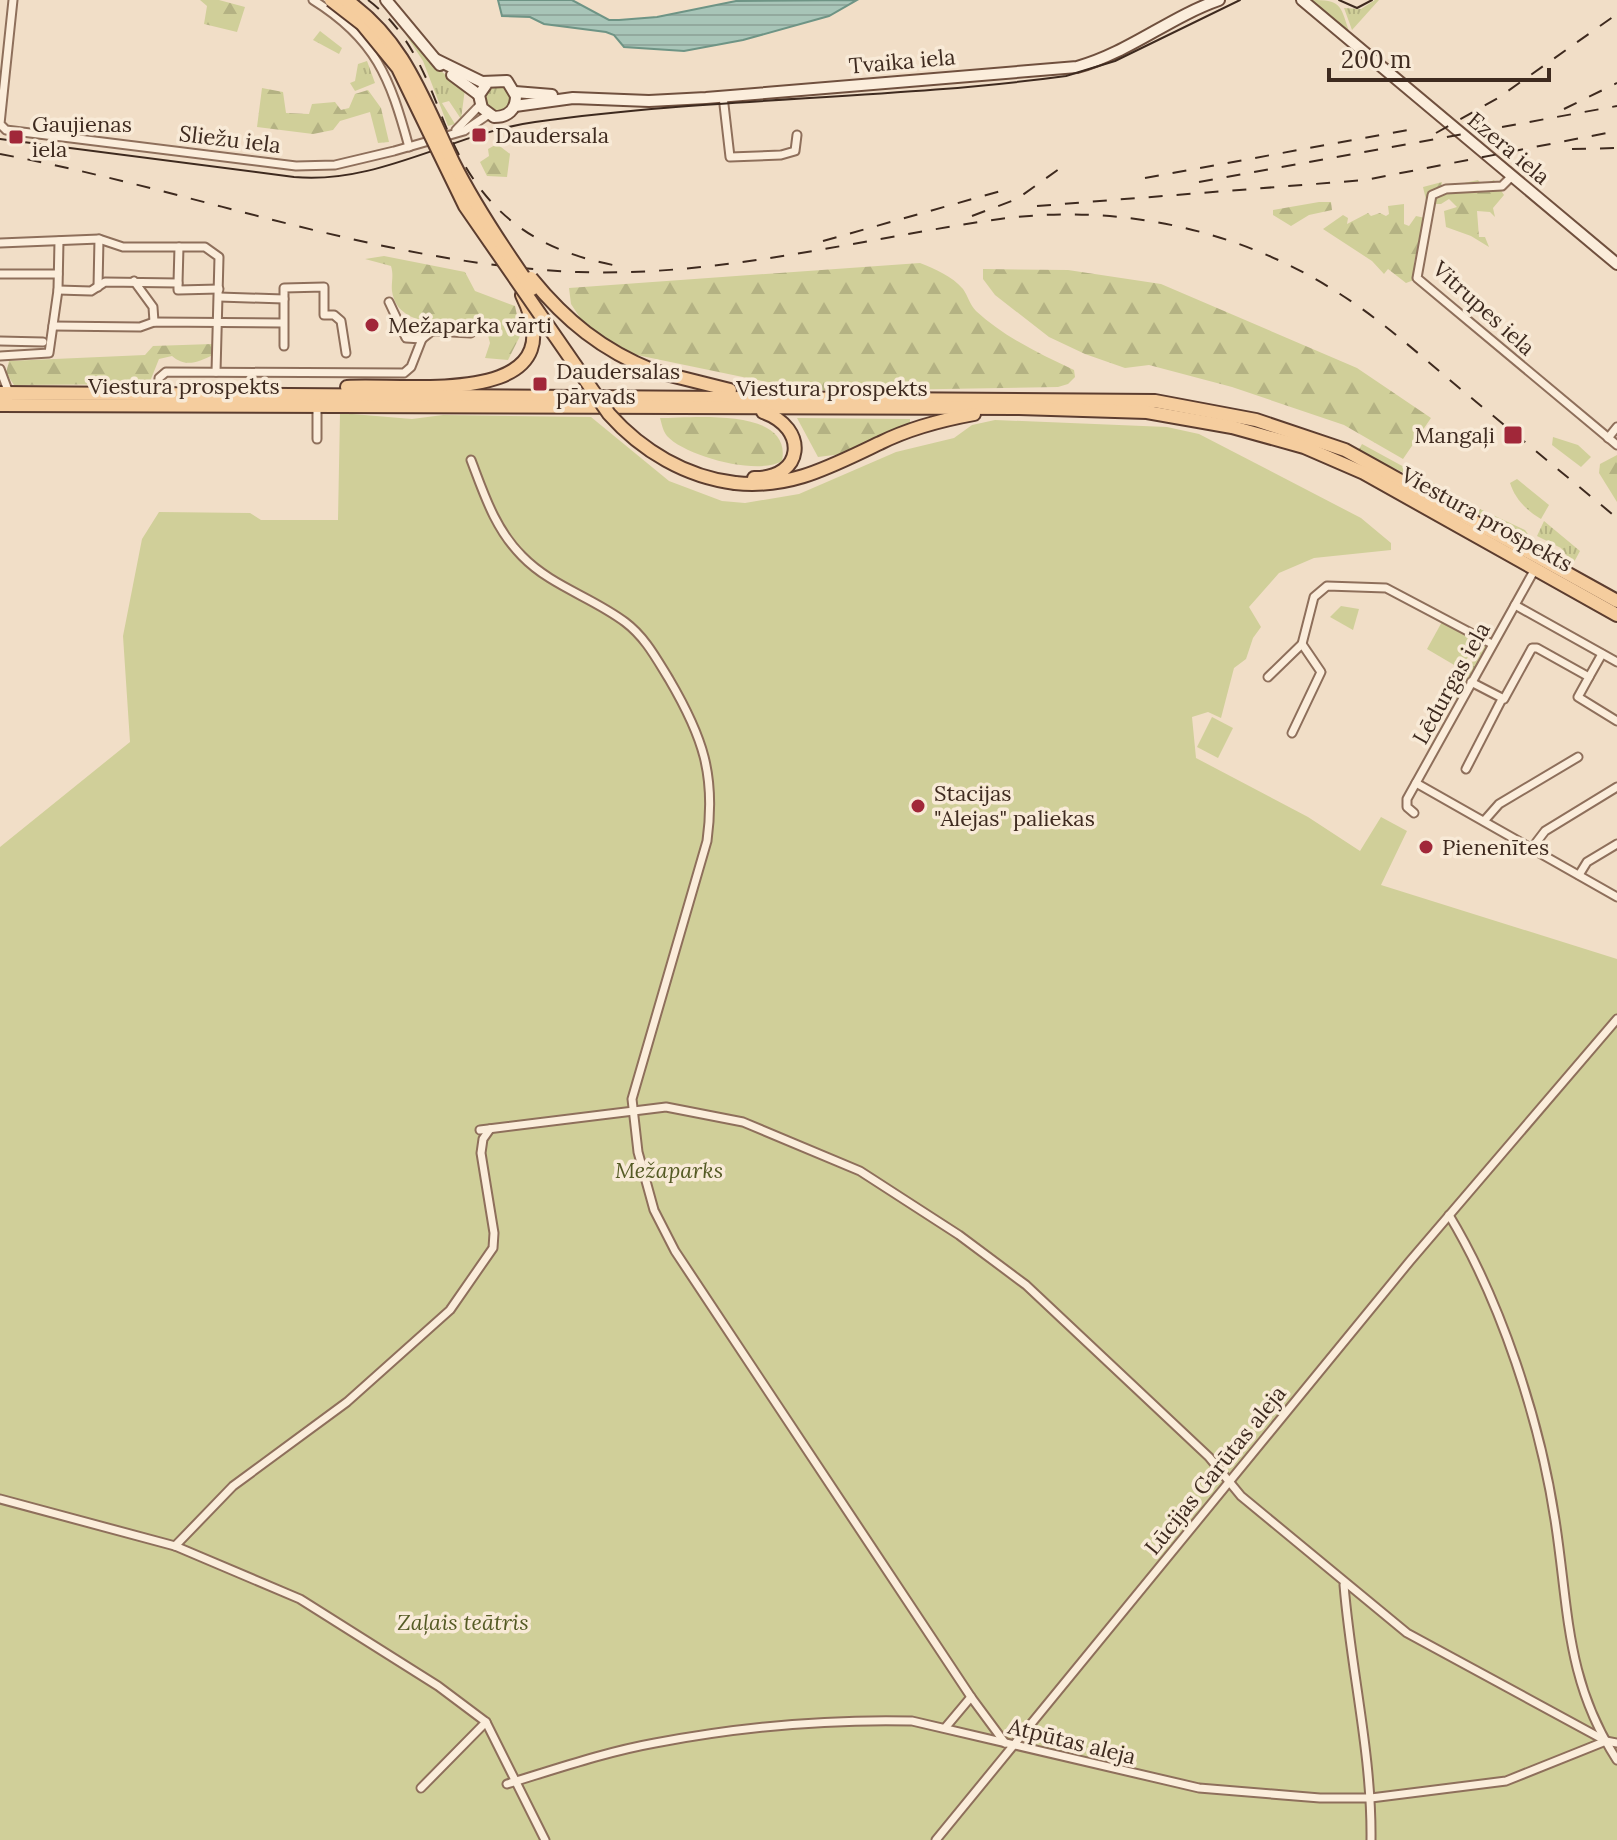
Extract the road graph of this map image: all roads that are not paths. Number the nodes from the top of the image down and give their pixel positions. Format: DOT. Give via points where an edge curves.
graph roads {
  1 [pos="13,0"];
  2 [pos="313,0"];
  3 [pos="331,0"];
  4 [pos="346,0"];
  5 [pos="386,0"];
  6 [pos="1219,0"];
  7 [pos="1302,0"];
  8 [pos="437,60"];
  9 [pos="488,82"];
  10 [pos="515,92"];
  11 [pos="723,96"];
  12 [pos="573,98"];
  13 [pos="480,100"];
  14 [pos="515,106"];
  15 [pos="489,114"];
  16 [pos="0,124"];
  17 [pos="454,132"];
  18 [pos="797,135"];
  19 [pos="409,147"];
  20 [pos="1512,176"];
  21 [pos="99,239"];
  22 [pos="59,241"];
  23 [pos="0,243"];
  24 [pos="179,247"];
  25 [pos="513,259"];
  26 [pos="1617,264"];
  27 [pos="0,274"];
  28 [pos="58,274"];
  29 [pos="134,281"];
  30 [pos="516,281"];
  31 [pos="178,283"];
  32 [pos="98,287"];
  33 [pos="58,290"];
  34 [pos="219,293"];
  35 [pos="284,299"];
  36 [pos="389,302"];
  37 [pos="154,322"];
  38 [pos="217,323"];
  39 [pos="283,323"];
  40 [pos="53,326"];
  41 [pos="471,333"];
  42 [pos="422,339"];
  43 [pos="0,341"];
  44 [pos="43,342"];
  45 [pos="284,346"];
  46 [pos="346,353"];
  47 [pos="0,356"];
  48 [pos="0,369"];
  49 [pos="216,372"];
  50 [pos="5,393"];
  51 [pos="158,393"];
  52 [pos="302,395"];
  53 [pos="781,397"];
  54 [pos="645,402"];
  55 [pos="0,405"];
  56 [pos="317,406"];
  57 [pos="1019,408"];
  58 [pos="745,409"];
  59 [pos="1617,427"];
  60 [pos="1608,438"];
  61 [pos="317,439"];
  62 [pos="1617,445"];
  63 [pos="471,460"];
  64 [pos="735,480"];
  65 [pos="1406,489"];
  66 [pos="1535,569"];
  67 [pos="1617,601"];
  68 [pos="1515,605"];
  69 [pos="1617,615"];
  70 [pos="1302,644"];
  71 [pos="1492,644"];
  72 [pos="1602,654"];
  73 [pos="1617,662"];
  74 [pos="1268,677"];
  75 [pos="1589,677"];
  76 [pos="1471,682"];
  77 [pos="1502,699"];
  78 [pos="1617,721"];
  79 [pos="1292,733"];
  80 [pos="1578,757"];
  81 [pos="1466,769"];
  82 [pos="1416,783"];
  83 [pos="1617,787"];
  84 [pos="1414,813"];
  85 [pos="1484,821"];
  86 [pos="1617,844"];
  87 [pos="1532,848"];
  88 [pos="1579,875"];
  89 [pos="1617,897"];
  90 [pos="1617,1019"];
  91 [pos="631,1112"];
  92 [pos="491,1129"];
  93 [pos="480,1130"];
  94 [pos="1449,1215"];
  95 [pos="1229,1482"];
  96 [pos="0,1499"];
  97 [pos="175,1546"];
  98 [pos="1344,1585"];
  99 [pos="971,1697"];
  100 [pos="486,1722"];
  101 [pos="945,1728"];
  102 [pos="1606,1741"];
  103 [pos="1617,1743"];
  104 [pos="1009,1744"];
  105 [pos="1617,1760"];
  106 [pos="517,1781"];
  107 [pos="507,1784"];
  108 [pos="421,1788"];
  109 [pos="1371,1798"];
  110 [pos="545,1840"];
  111 [pos="936,1840"];
  112 [pos="1371,1840"];
  1 -- 16 [label="street"];
  2 -- 19 [label="street" via="344,21 374,52"];
  3 -- 30 [label="main road, bridge" via="362,24 398,68 455,189"];
  4 -- 25 [label="main road, bridge" via="369,16 400,52 470,193"];
  5 -- 8 [label="street, Tvaika iela"];
  6 -- 11 [label="street, Tvaika iela" via="1077,67"];
  7 -- 20 [label="street, Ezera iela"];
  8 -- 9 [label="street, Tvaika iela"];
  8 -- 13 [label="street, Tvaika iela"];
  9 -- 10 [label="street, Tvaika iela" via="507,81"];
  9 -- 13 [label="street"];
  10 -- 12 [label="street, Tvaika iela"];
  10 -- 14 [label="street"];
  11 -- 12 [label="street, Tvaika iela" via="649,101"];
  11 -- 18 [label="street" via="730,157 795,151"];
  12 -- 14 [label="street, Tvaika iela"];
  13 -- 15 [label="street, Tvaika iela"];
  13 -- 17 [label="street, Sliežu iela"];
  14 -- 15 [label="street, Tvaika iela" via="504,116"];
  15 -- 17 [label="street, Sliežu iela"];
  16 -- 19 [label="street, Sliežu iela" via="6,130 296,166 335,165"];
  17 -- 19 [label="street, Sliežu iela"];
  20 -- 26 [label="street, Ezera iela"];
  20 -- 60 [label="street, Vitrupes iela" via="1502,186 1446,189 1432,195 1417,278"];
  21 -- 22 [label="street"];
  21 -- 24 [label="street" via="123,247"];
  21 -- 32 [label="street"];
  22 -- 23 [label="street"];
  22 -- 28 [label="street"];
  24 -- 31 [label="street"];
  24 -- 34 [label="street" via="205,247 219,257"];
  25 -- 53 [label="main road, bridge" via="574,326 611,351 709,387"];
  25 -- 64 [label="main road, bridge" via="632,429 689,464"];
  27 -- 28 [label="street"];
  28 -- 33 [label="street"];
  29 -- 31 [label="street"];
  29 -- 32 [label="street"];
  29 -- 37 [label="street" via="153,307"];
  30 -- 52 [label="main road, bridge" via="532,322 529,351 510,374 471,385 364,386"];
  30 -- 64 [label="main road, bridge" via="623,430 665,461"];
  31 -- 34 [label="street" via="178,290"];
  32 -- 33 [label="street"];
  33 -- 40 [label="street"];
  34 -- 35 [label="street"];
  34 -- 38 [label="street"];
  35 -- 39 [label="street"];
  35 -- 46 [label="street" via="284,288 324,287 324,315 341,321"];
  36 -- 42 [label="street" via="406,338"];
  37 -- 38 [label="street"];
  37 -- 40 [label="street" via="140,327"];
  38 -- 39 [label="street"];
  38 -- 49 [label="street"];
  39 -- 45 [label="street"];
  40 -- 47 [label="street" via="46,356"];
  41 -- 42 [label="street" via="432,331"];
  42 -- 49 [label="street" via="404,373"];
  43 -- 44 [label="street"];
  48 -- 50 [label="street"];
  49 -- 51 [label="street" via="163,373"];
  50 -- 51 [label="main road, Viestura prospekts"];
  51 -- 52 [label="main road, Viestura prospekts"];
  52 -- 54 [label="main road, Viestura prospekts"];
  53 -- 54 [label="main road, Viestura prospekts"];
  53 -- 65 [label="main road, Viestura prospekts" via="1113,398 1181,405 1312,437 1369,462"];
  54 -- 56 [label="main road, Viestura prospekts"];
  54 -- 58 [label="main road, Viestura prospekts"];
  55 -- 56 [label="main road, Viestura prospekts"];
  56 -- 61 [label="street"];
  57 -- 58 [label="main road, Viestura prospekts"];
  57 -- 64 [label="main road" via="928,424 792,481 761,486"];
  57 -- 65 [label="main road, Viestura prospekts" via="1130,410 1232,427 1327,456"];
  58 -- 64 [label="main road" via="786,424 795,447 779,473"];
  59 -- 60 [label="street"];
  60 -- 62 [label="street, Vitrupes iela"];
  63 -- 91 [label="street" via="491,512 511,544 555,583 607,610 645,640 704,748 711,802 707,841"];
  65 -- 66 [label="main road, Viestura prospekts"];
  65 -- 67 [label="main road, Viestura prospekts"];
  66 -- 68 [label="street, Lēdurgas iela"];
  66 -- 69 [label="main road, Viestura prospekts"];
  68 -- 71 [label="street, Lēdurgas iela"];
  68 -- 72 [label="street"];
  70 -- 71 [label="street" via="1314,597 1332,585 1386,588"];
  70 -- 74 [label="street"];
  70 -- 79 [label="street" via="1321,672"];
  71 -- 76 [label="street, Lēdurgas iela"];
  72 -- 73 [label="street"];
  72 -- 75 [label="street"];
  75 -- 77 [label="street" via="1532,648"];
  75 -- 78 [label="street" via="1578,697"];
  76 -- 77 [label="street"];
  76 -- 82 [label="street, Lēdurgas iela"];
  77 -- 81 [label="street"];
  80 -- 85 [label="street" via="1499,804"];
  82 -- 84 [label="street, Lēdurgas iela" via="1406,804"];
  82 -- 85 [label="street"];
  83 -- 87 [label="street" via="1545,831"];
  85 -- 87 [label="street"];
  86 -- 88 [label="street" via="1587,862"];
  87 -- 88 [label="street"];
  88 -- 89 [label="street"];
  90 -- 94 [label="street, Lūcijas Garūtas aleja"];
  91 -- 92 [label="street"];
  91 -- 95 [label="street" via="666,1107 743,1122 860,1171 903,1197 1026,1285 1209,1457"];
  91 -- 99 [label="street" via="643,1173 668,1239"];
  92 -- 93 [label="street"];
  92 -- 97 [label="street" via="480,1146 493,1244 481,1270 450,1310 399,1358 233,1486"];
  94 -- 95 [label="street, Lūcijas Garūtas aleja"];
  94 -- 102 [label="street" via="1492,1302 1530,1418 1555,1520 1571,1655"];
  95 -- 98 [label="street"];
  95 -- 104 [label="street, Lūcijas Garūtas aleja"];
  96 -- 97 [label="street"];
  97 -- 100 [label="street" via="300,1599"];
  98 -- 102 [label="street" via="1407,1633"];
  98 -- 109 [label="street"];
  99 -- 101 [label="street"];
  99 -- 104 [label="street"];
  100 -- 106 [label="street"];
  100 -- 108 [label="street"];
  101 -- 104 [label="street, Atpūtas aleja"];
  101 -- 106 [label="street, Atpūtas aleja" via="912,1721 776,1725 642,1745"];
  102 -- 103 [label="street"];
  102 -- 105 [label="street"];
  102 -- 109 [label="street, Atpūtas aleja" via="1506,1781"];
  104 -- 109 [label="street, Atpūtas aleja" via="1199,1788"];
  104 -- 111 [label="street, Lūcijas Garūtas aleja"];
  106 -- 107 [label="street, Atpūtas aleja"];
  106 -- 110 [label="street"];
  109 -- 112 [label="street"];
}
